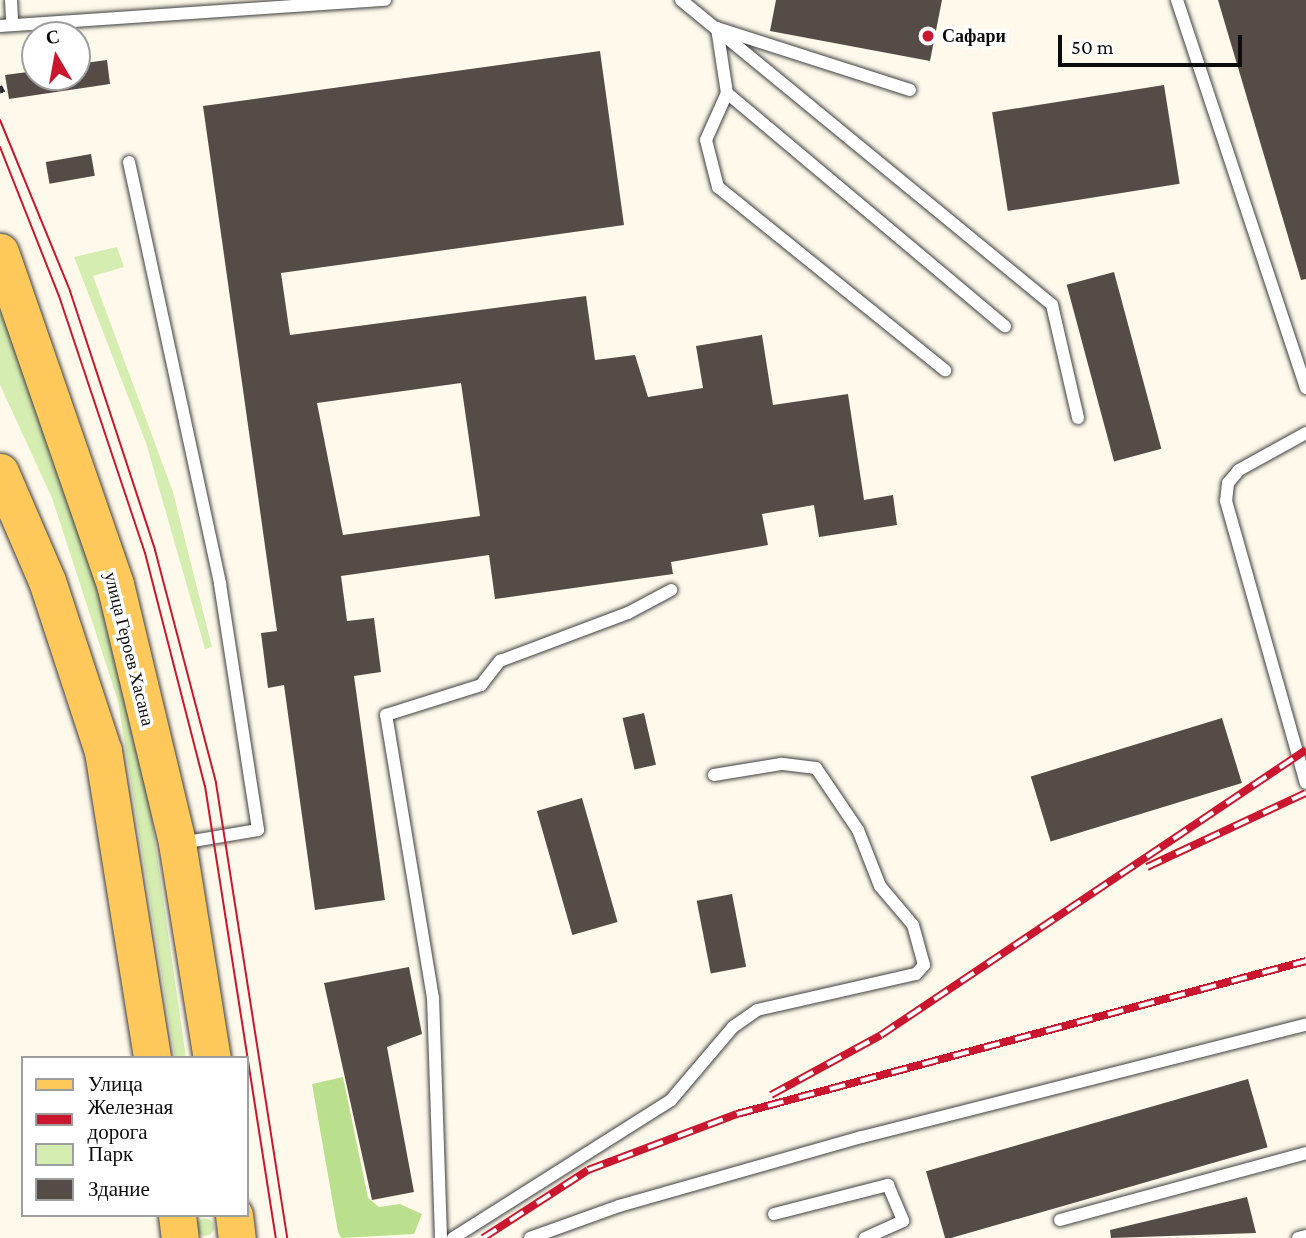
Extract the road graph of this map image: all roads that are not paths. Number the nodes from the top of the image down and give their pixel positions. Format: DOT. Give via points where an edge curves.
graph roads {
  1 [pos="11,0"];
  2 [pos="384,0"];
  3 [pos="681,0"];
  4 [pos="1177,0"];
  5 [pos="6,23"];
  6 [pos="717,28"];
  7 [pos="910,90"];
  8 [pos="727,93"];
  9 [pos="129,162"];
  10 [pos="0,252"];
  11 [pos="1005,326"];
  12 [pos="944,369"];
  13 [pos="1306,388"];
  14 [pos="1078,418"];
  15 [pos="1306,433"];
  16 [pos="0,472"];
  17 [pos="671,590"];
  18 [pos="714,775"];
  19 [pos="1306,783"];
  20 [pos="177,843"];
  21 [pos="1306,1025"];
  22 [pos="152,1056"];
  23 [pos="212,1056"];
  24 [pos="1306,1153"];
  25 [pos="774,1214"];
  26 [pos="171,1217"];
  27 [pos="177,1217"];
  28 [pos="234,1217"];
  29 [pos="1060,1220"];
  30 [pos="888,1235"];
  31 [pos="1306,1236"];
  32 [pos="162,1238"];
  33 [pos="180,1238"];
  34 [pos="237,1238"];
  35 [pos="441,1238"];
  36 [pos="453,1238"];
  37 [pos="530,1238"];
  38 [pos="865,1238"];
  39 [pos="1298,1238"];
  1 -- 5 [label="lane"];
  2 -- 5 [label="lane"];
  3 -- 6 [label="lane"];
  4 -- 13 [label="lane"];
  6 -- 7 [label="lane"];
  6 -- 8 [label="lane"];
  6 -- 14 [label="lane" via="1052,305"];
  8 -- 11 [label="lane"];
  8 -- 12 [label="lane" via="706,140 718,187"];
  9 -- 20 [label="lane" via="220,584 258,830"];
  10 -- 20 [label="main road, улица Героев Хасана" via="115,584"];
  15 -- 19 [label="lane" via="1239,470 1228,483 1226,501"];
  16 -- 22 [label="main road" via="47,581 103,751"];
  17 -- 35 [label="lane" via="500,661 481,685 386,715 433,998"];
  18 -- 36 [label="lane" via="781,764 816,768 858,830 880,886 913,925 924,965 916,974 757,1010 733,1027 670,1100"];
  20 -- 23 [label="main road, улица Героев Хасана"];
  21 -- 37 [label="lane" via="862,1137 618,1206"];
  24 -- 29 [label="lane"];
  25 -- 30 [label="lane" via="888,1185 903,1221"];
  26 -- 32 [label="lane"];
  27 -- 33 [label="main road"];
  28 -- 34 [label="main road"];
  30 -- 38 [label="lane"];
  31 -- 39 [label="lane"];
}
